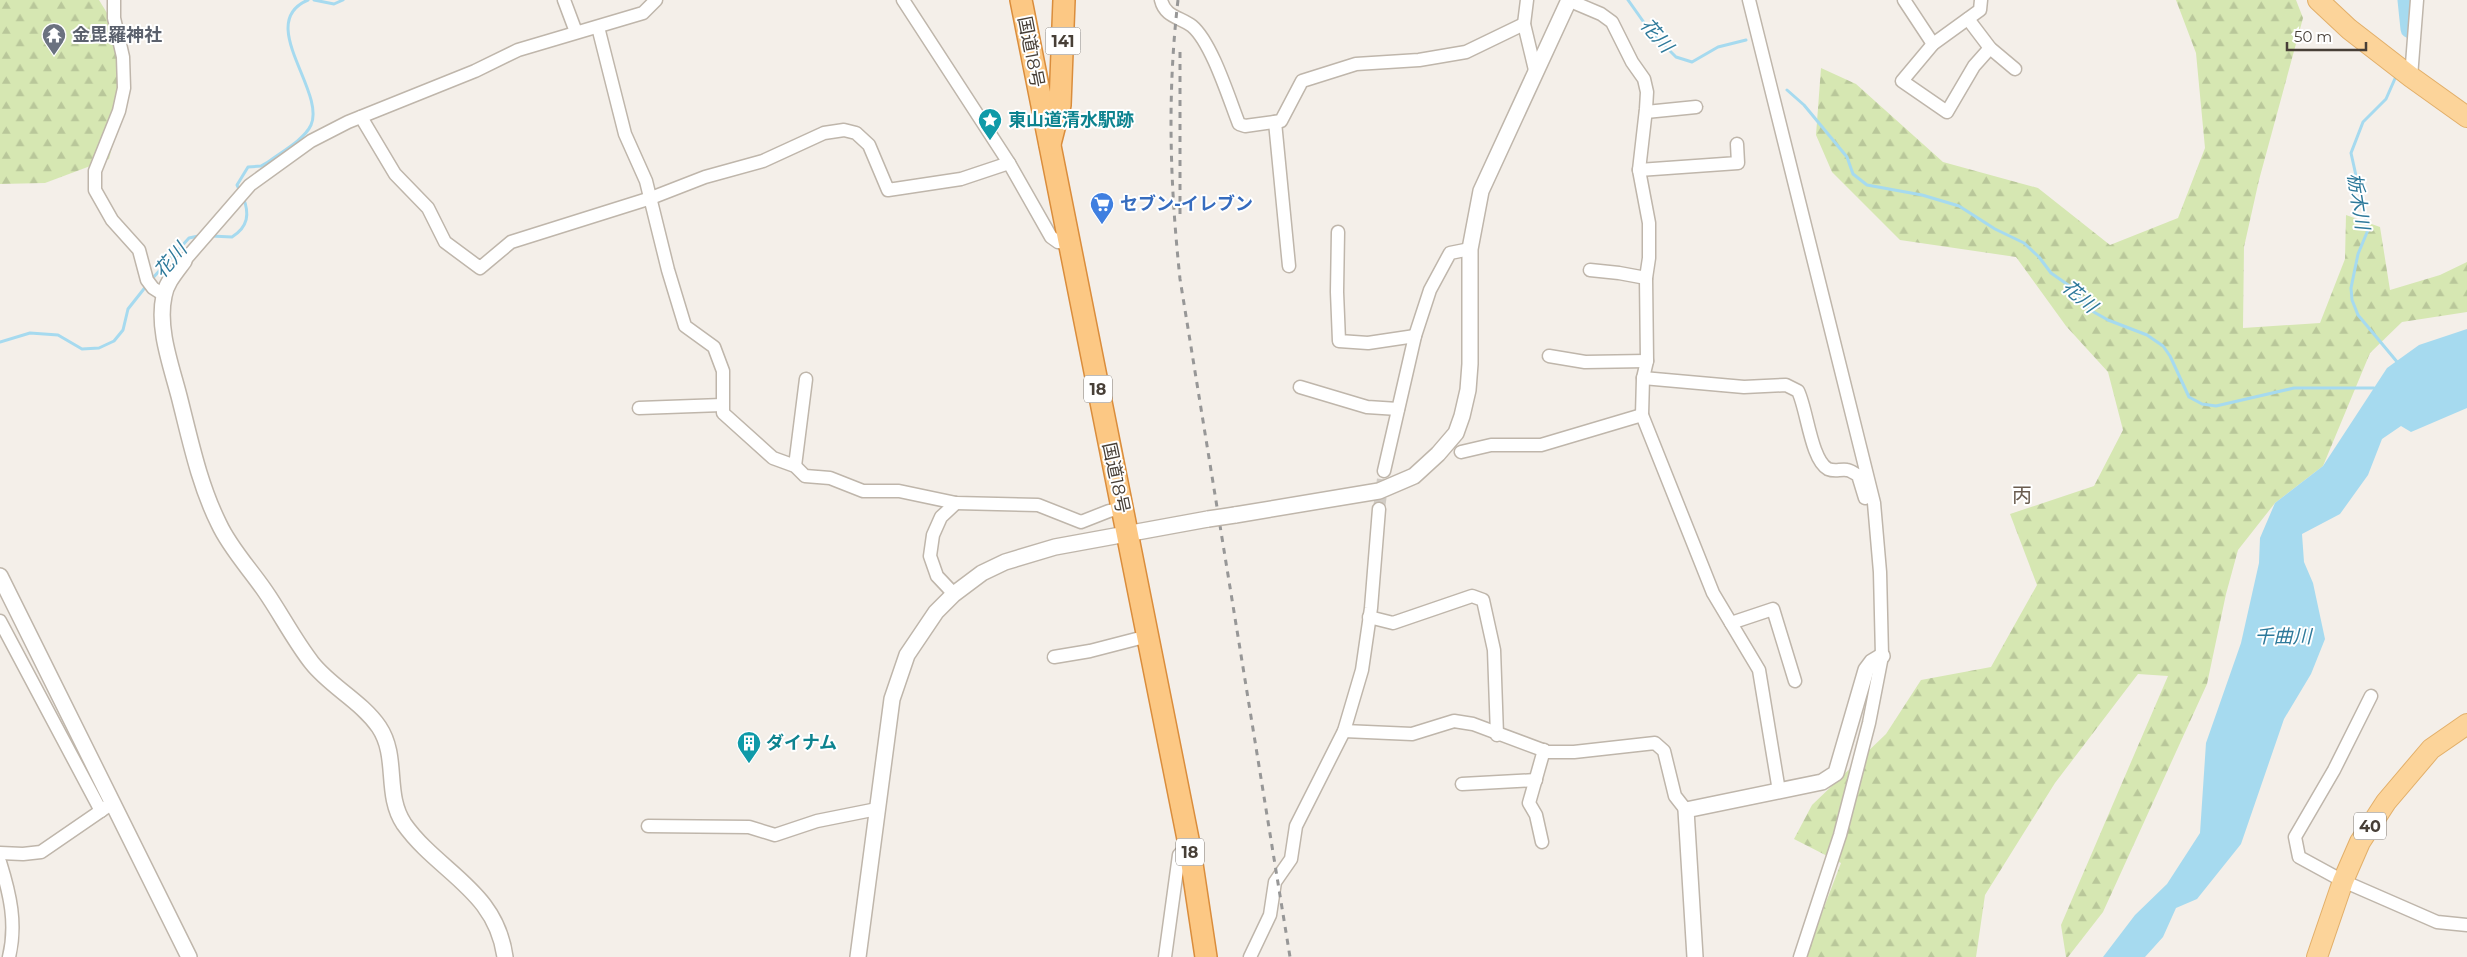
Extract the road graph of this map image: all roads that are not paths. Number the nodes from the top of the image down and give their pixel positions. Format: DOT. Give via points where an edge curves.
graph roads {
  1 [pos="114,0"];
  2 [pos="564,0"];
  3 [pos="656,0"];
  4 [pos="903,0"];
  5 [pos="1021,0"];
  6 [pos="1064,0"];
  7 [pos="1161,0"];
  8 [pos="1527,0"];
  9 [pos="1569,0"];
  10 [pos="1749,0"];
  11 [pos="1904,0"];
  12 [pos="1981,0"];
  13 [pos="2318,0"];
  14 [pos="2417,0"];
  15 [pos="1968,20"];
  16 [pos="1524,24"];
  17 [pos="598,27"];
  18 [pos="576,32"];
  19 [pos="1932,44"];
  20 [pos="1990,48"];
  21 [pos="2015,69"];
  22 [pos="1535,70"];
  23 [pos="2411,77"];
  24 [pos="1036,81"];
  25 [pos="1061,82"];
  26 [pos="1696,107"];
  27 [pos="1646,112"];
  28 [pos="361,117"];
  29 [pos="2467,117"];
  30 [pos="1276,122"];
  31 [pos="1736,144"];
  32 [pos="1050,146"];
  33 [pos="1010,163"];
  34 [pos="1639,170"];
  35 [pos="652,198"];
  36 [pos="1338,232"];
  37 [pos="1068,243"];
  38 [pos="1470,250"];
  39 [pos="184,261"];
  40 [pos="1289,266"];
  41 [pos="1590,270"];
  42 [pos="1646,278"];
  43 [pos="164,295"];
  44 [pos="1415,336"];
  45 [pos="1549,356"];
  46 [pos="1647,361"];
  47 [pos="1643,378"];
  48 [pos="806,379"];
  49 [pos="1300,386"];
  50 [pos="722,405"];
  51 [pos="639,408"];
  52 [pos="1398,409"];
  53 [pos="1642,416"];
  54 [pos="1461,452"];
  55 [pos="795,466"];
  56 [pos="1384,471"];
  57 [pos="956,503"];
  58 [pos="1874,503"];
  59 [pos="1123,508"];
  60 [pos="1379,509"];
  61 [pos="1128,534"];
  62 [pos="0,576"];
  63 [pos="954,594"];
  64 [pos="1369,617"];
  65 [pos="2,623"];
  66 [pos="1731,623"];
  67 [pos="1148,636"];
  68 [pos="1882,656"];
  69 [pos="1054,657"];
  70 [pos="1795,681"];
  71 [pos="2371,696"];
  72 [pos="2467,724"];
  73 [pos="1344,731"];
  74 [pos="1497,735"];
  75 [pos="1544,750"];
  76 [pos="1536,780"];
  77 [pos="1462,784"];
  78 [pos="1779,791"];
  79 [pos="114,802"];
  80 [pos="877,809"];
  81 [pos="101,810"];
  82 [pos="1686,810"];
  83 [pos="648,826"];
  84 [pos="1542,842"];
  85 [pos="1189,844"];
  86 [pos="0,853"];
  87 [pos="0,862"];
  88 [pos="2343,881"];
  89 [pos="2467,924"];
  90 [pos="9,957"];
  91 [pos="189,957"];
  92 [pos="505,957"];
  93 [pos="858,957"];
  94 [pos="1165,957"];
  95 [pos="1206,957"];
  96 [pos="1250,957"];
  97 [pos="1695,957"];
  98 [pos="1800,957"];
  99 [pos="2317,957"];
  1 -- 43 [label="street" via="114,18 123,57 124,88 120,111 95,171 95,190 112,220 139,250 143,273 152,288"];
  2 -- 18 [label="street"];
  3 -- 17 [label="street" via="643,13"];
  4 -- 33 [label="street"];
  5 -- 24 [label="highway, 国道18号 / 18"];
  6 -- 25 [label="highway, 141"];
  7 -- 30 [label="street" via="1168,13 1192,27 1202,38 1239,124"];
  8 -- 16 [label="street"];
  9 -- 22 [label="street"];
  9 -- 27 [label="street" via="1612,22 1644,79"];
  10 -- 58 [label="street"];
  11 -- 19 [label="street"];
  12 -- 15 [label="street" via="1980,10"];
  13 -- 23 [label="main road"];
  14 -- 23 [label="street"];
  15 -- 19 [label="street"];
  15 -- 20 [label="street"];
  16 -- 22 [label="street"];
  16 -- 30 [label="street" via="1466,52 1419,60 1356,64 1302,81 1281,121"];
  17 -- 18 [label="street"];
  17 -- 35 [label="street" via="625,134"];
  18 -- 28 [label="street" via="518,50"];
  19 -- 20 [label="street" via="1902,81 1947,112 1974,66"];
  20 -- 21 [label="street"];
  22 -- 38 [label="street" via="1481,191"];
  23 -- 29 [label="main road"];
  24 -- 25 [label="highway" via="1048,85"];
  24 -- 32 [label="highway, 国道18号 / 18"];
  25 -- 32 [label="highway, 141" via="1058,117"];
  26 -- 27 [label="street"];
  27 -- 34 [label="street"];
  28 -- 35 [label="street" via="394,174 428,208 445,242 480,268 511,242"];
  28 -- 39 [label="street" via="311,141 250,185"];
  30 -- 40 [label="street"];
  31 -- 34 [label="street" via="1738,163"];
  32 -- 37 [label="highway, 国道18号 / 18"];
  33 -- 35 [label="street" via="961,179 888,190 869,144 856,133 844,130 824,133 763,161 706,177"];
  33 -- 37 [label="street" via="1051,236 1058,242"];
  34 -- 42 [label="street" via="1649,223"];
  35 -- 50 [label="street" via="668,270 686,326 714,347 723,371"];
  36 -- 44 [label="street" via="1336,292 1339,342 1368,343"];
  37 -- 59 [label="highway, 国道18号 / 18"];
  38 -- 44 [label="street" via="1450,253 1430,290"];
  38 -- 61 [label="street, bridge" via="1468,390 1462,416 1456,433 1414,476 1379,490"];
  39 -- 43 [label="street" via="169,281"];
  41 -- 42 [label="street"];
  42 -- 46 [label="street"];
  43 -- 92 [label="street" via="163,321 171,365 200,478 219,525 312,663 333,685 362,707 379,727 389,751 393,798 399,815 417,839 482,900 493,919"];
  44 -- 52 [label="street"];
  45 -- 46 [label="street" via="1585,362"];
  46 -- 47 [label="street"];
  47 -- 53 [label="street"];
  47 -- 58 [label="street" via="1744,387 1786,385 1798,390 1815,452 1826,468 1838,472 1847,470 1858,475 1865,497"];
  48 -- 55 [label="street"];
  49 -- 52 [label="street" via="1367,407"];
  50 -- 51 [label="street"];
  50 -- 55 [label="street" via="723,413 773,458"];
  52 -- 56 [label="street"];
  53 -- 54 [label="street" via="1541,445 1491,445"];
  53 -- 66 [label="street" via="1713,593"];
  55 -- 57 [label="street" via="805,476 830,478 863,491 899,491"];
  57 -- 59 [label="street" via="1038,505 1081,522"];
  57 -- 63 [label="street" via="940,517 930,556 937,576"];
  58 -- 68 [label="street"];
  59 -- 61 [label="highway, 国道18号 / 18"];
  60 -- 64 [label="street"];
  61 -- 63 [label="street" via="1055,547 1005,562 982,573"];
  61 -- 67 [label="highway, 国道18号 / 18"];
  62 -- 79 [label="street"];
  63 -- 80 [label="street" via="918,636 899,676 892,699"];
  64 -- 73 [label="street" via="1362,670"];
  64 -- 74 [label="street" via="1393,623 1472,596 1483,600 1494,650"];
  65 -- 81 [label="street"];
  66 -- 70 [label="street" via="1773,609"];
  66 -- 78 [label="street" via="1759,670"];
  67 -- 69 [label="street"];
  67 -- 85 [label="highway, 国道18号 / 18"];
  68 -- 78 [label="street" via="1866,670 1836,773 1822,782"];
  68 -- 98 [label="street" via="1869,723 1840,835"];
  71 -- 88 [label="street" via="2334,770 2295,837 2299,857"];
  72 -- 88 [label="main road, 40" via="2431,749 2386,802 2360,842"];
  73 -- 74 [label="street" via="1412,734 1454,720"];
  73 -- 96 [label="street" via="1296,826 1291,859 1275,882 1270,915"];
  74 -- 75 [label="street"];
  75 -- 76 [label="street"];
  75 -- 82 [label="street" via="1574,752 1655,743 1664,751 1675,796"];
  76 -- 77 [label="street"];
  76 -- 84 [label="street" via="1529,802 1536,815"];
  78 -- 82 [label="street"];
  79 -- 81 [label="street"];
  79 -- 91 [label="street"];
  80 -- 83 [label="street" via="817,821 776,835 749,827"];
  80 -- 93 [label="street"];
  81 -- 86 [label="street" via="41,852"];
  82 -- 97 [label="street"];
  85 -- 94 [label="street" via="1179,855"];
  85 -- 95 [label="highway, 国道18号 / 18"];
  87 -- 90 [label="street" via="12,914"];
  88 -- 89 [label="street" via="2437,922"];
  88 -- 99 [label="main road, 40"];
}
